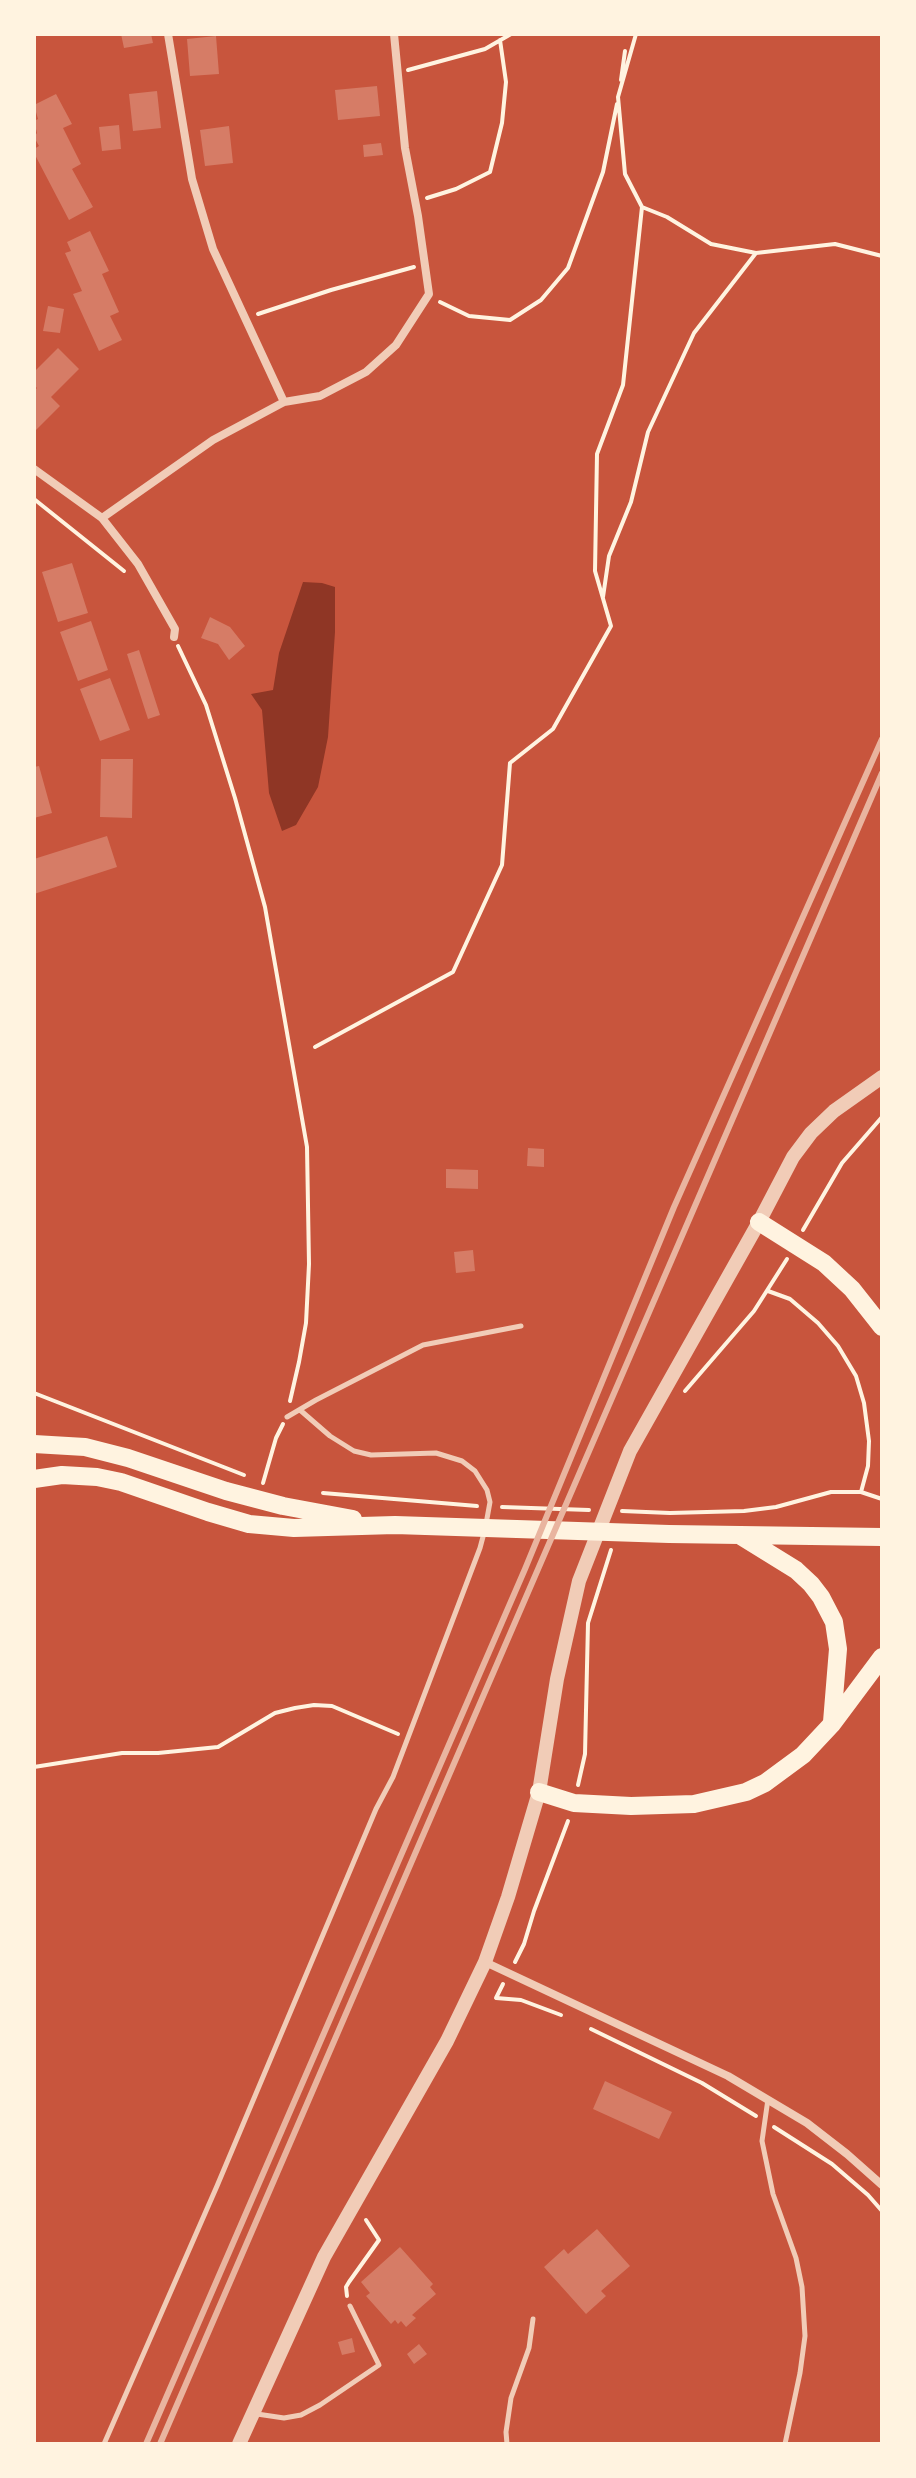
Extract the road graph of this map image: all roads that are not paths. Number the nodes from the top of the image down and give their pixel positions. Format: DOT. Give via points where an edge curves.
graph roads {
  1 [pos="168,34"];
  2 [pos="394,34"];
  3 [pos="284,402"];
  4 [pos="34,469"];
  5 [pos="102,518"];
  6 [pos="174,637"];
  7 [pos="882,1077"];
  8 [pos="759,1222"];
  9 [pos="521,1326"];
  10 [pos="882,1327"];
  11 [pos="300,1410"];
  12 [pos="287,1417"];
  13 [pos="34,1444"];
  14 [pos="34,1479"];
  15 [pos="395,1525"];
  16 [pos="879,1532"];
  17 [pos="739,1534"];
  18 [pos="882,1657"];
  19 [pos="832,1724"];
  20 [pos="539,1792"];
  21 [pos="485,1962"];
  22 [pos="768,2099"];
  23 [pos="882,2185"];
  24 [pos="350,2306"];
  25 [pos="533,2319"];
  26 [pos="252,2412"];
  27 [pos="104,2444"];
  28 [pos="239,2444"];
  29 [pos="507,2444"];
  30 [pos="785,2444"];
  1 -- 3 [label="street" via="192,179 213,249"];
  2 -- 3 [label="street" via="405,148 429,294 396,345 366,372 320,396"];
  3 -- 5 [label="street" via="213,440"];
  4 -- 5 [label="street"];
  5 -- 6 [label="street" via="138,564 175,629"];
  7 -- 8 [label="street" via="811,1133"];
  8 -- 10 [label="highway" via="824,1263"];
  8 -- 20 [label="street" via="630,1451 579,1581"];
  9 -- 11 [label="lane" via="423,1345"];
  11 -- 12 [label="lane"];
  11 -- 27 [label="lane" via="354,1451 430,1452 455,1458 475,1471 490,1502 480,1548 393,1777"];
  13 -- 15 [label="highway" via="85,1447 283,1506"];
  14 -- 15 [label="highway" via="62,1475 121,1482 249,1524"];
  15 -- 17 [label="highway"];
  16 -- 17 [label="highway"];
  17 -- 19 [label="highway" via="796,1570 821,1597 834,1622 838,1649"];
  18 -- 19 [label="highway"];
  19 -- 20 [label="highway" via="785,1770 746,1792 694,1804 631,1806 574,1803"];
  20 -- 21 [label="street"];
  21 -- 22 [label="street"];
  21 -- 26 [label="street" via="447,2041 324,2257"];
  22 -- 23 [label="street" via="807,2123"];
  22 -- 30 [label="lane" via="762,2141 773,2194 796,2258 805,2336"];
  24 -- 26 [label="lane" via="379,2365 301,2415 284,2418"];
  25 -- 29 [label="lane" via="511,2398"];
  26 -- 28 [label="street"];
}
